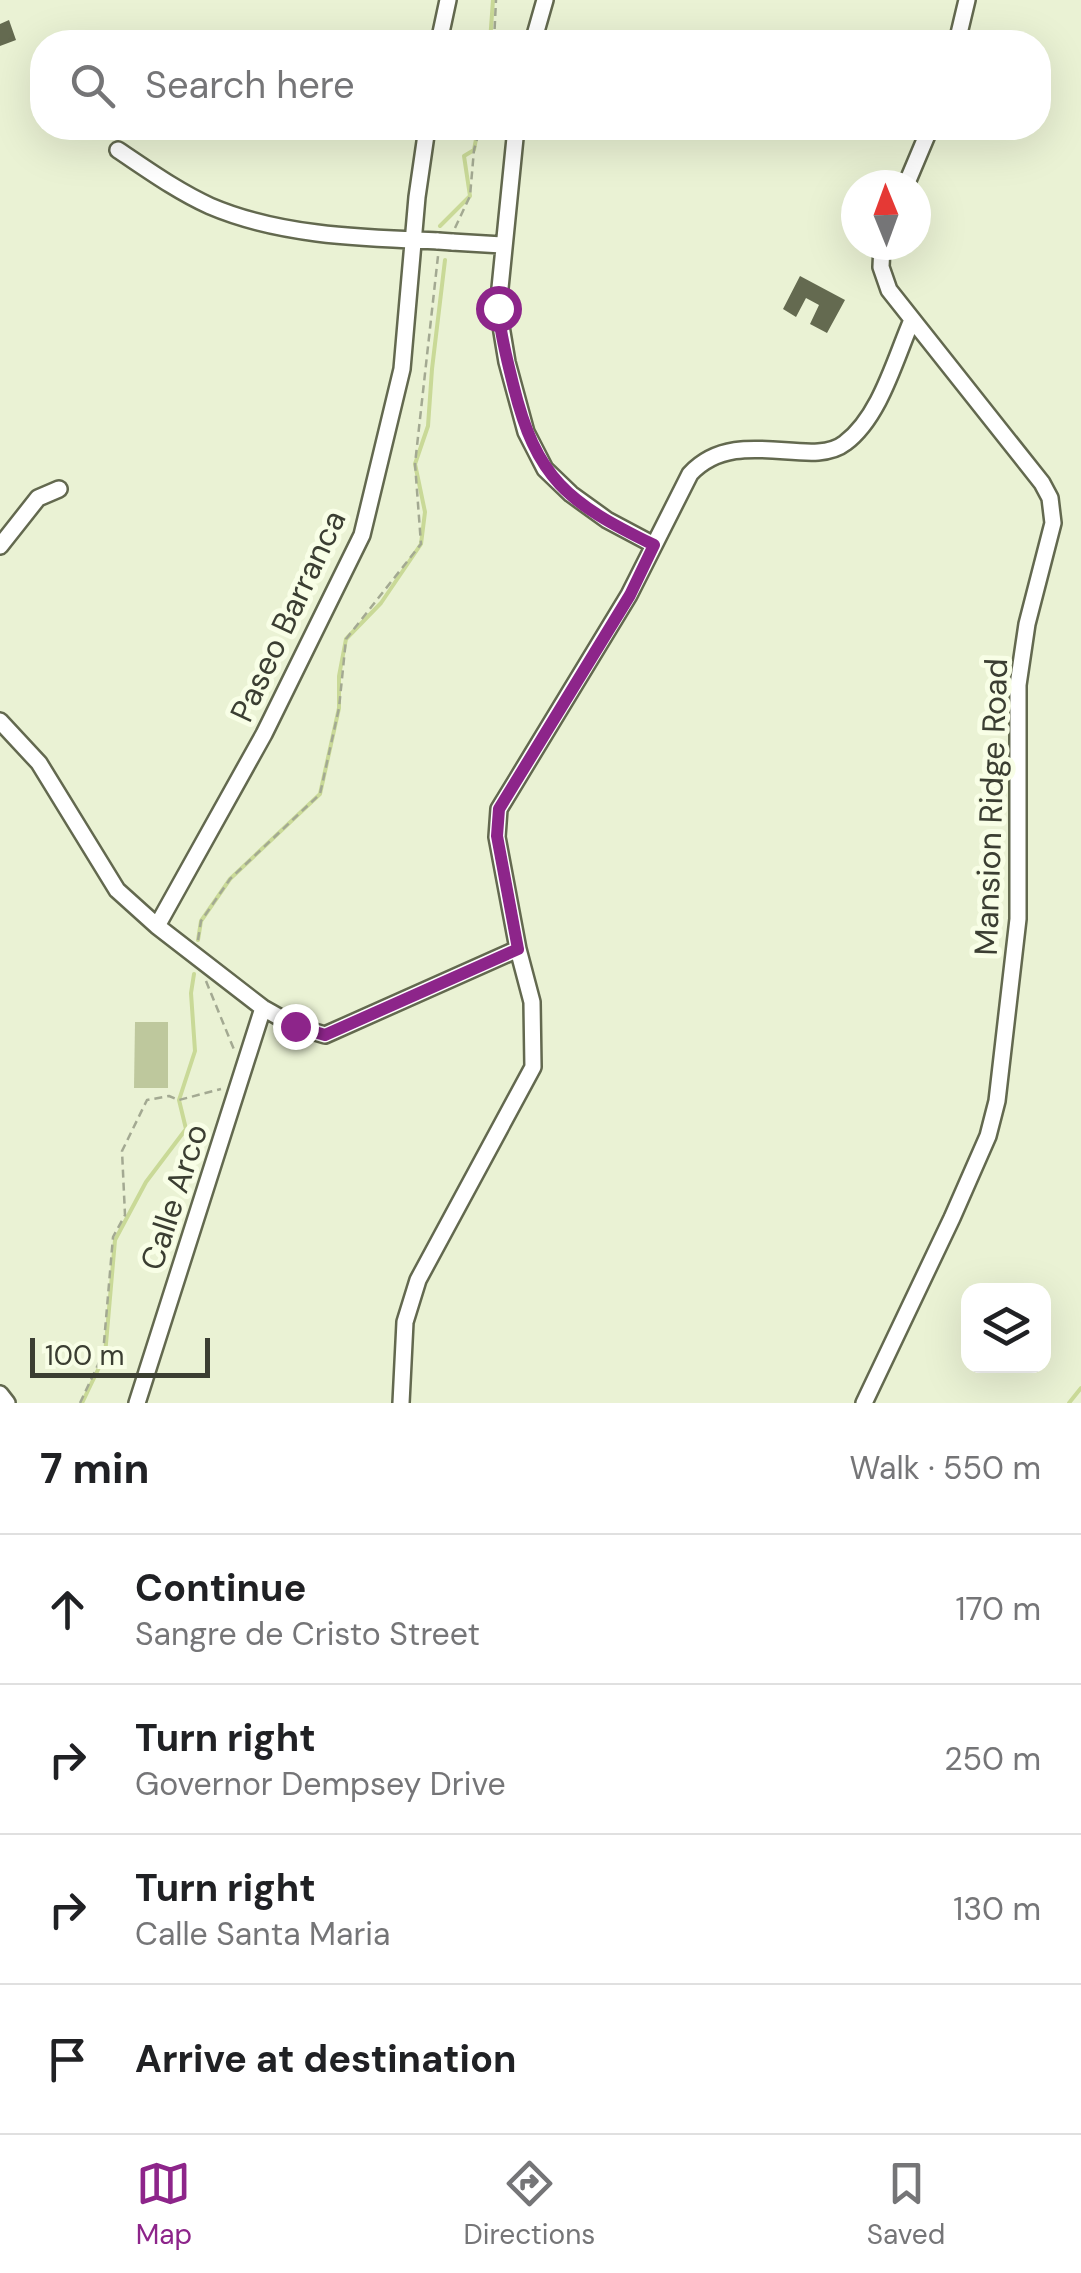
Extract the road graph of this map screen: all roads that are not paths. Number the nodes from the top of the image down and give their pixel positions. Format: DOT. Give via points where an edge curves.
graph roads {
  1 [pos="448,0"];
  2 [pos="545,0"];
  3 [pos="967,0"];
  4 [pos="442,30"];
  5 [pos="536,30"];
  6 [pos="960,30"];
  7 [pos="426,140"];
  8 [pos="515,140"];
  9 [pos="925,140"];
  10 [pos="118,150"];
  11 [pos="912,170"];
  12 [pos="414,240"];
  13 [pos="502,245"];
  14 [pos="882,260"];
  15 [pos="912,320"];
  16 [pos="59,489"];
  17 [pos="654,545"];
  18 [pos="0,546"];
  19 [pos="0,721"];
  20 [pos="156,926"];
  21 [pos="518,949"];
  22 [pos="262,1008"];
  23 [pos="0,1394"];
  24 [pos="6,1403"];
  25 [pos="137,1403"];
  26 [pos="400,1403"];
  27 [pos="864,1403"];
  1 -- 4 [label="street"];
  2 -- 5 [label="street"];
  3 -- 6 [label="street"];
  7 -- 12 [label="street, Paseo Barranca"];
  8 -- 13 [label="street"];
  9 -- 11 [label="street"];
  10 -- 12 [label="street" via="188,194 246,219"];
  12 -- 13 [label="street"];
  12 -- 20 [label="street, Paseo Barranca" via="402,369 362,536 264,734"];
  13 -- 17 [label="street" via="500,326 534,452 581,502"];
  14 -- 15 [label="street, Mansion Ridge Road" via="883,279"];
  15 -- 17 [label="street" via="871,409 848,442 828,451 747,450 708,459 685,481"];
  15 -- 27 [label="street, Mansion Ridge Road" via="1042,483 1053,523 1018,685 1018,919 997,1100 988,1136"];
  16 -- 18 [label="street" via="38,498"];
  17 -- 21 [label="street" via="499,809 497,836"];
  19 -- 20 [label="street" via="39,763 117,890"];
  20 -- 22 [label="street"];
  21 -- 22 [label="street" via="325,1035"];
  21 -- 26 [label="street" via="532,1002 533,1066 418,1280 405,1322"];
  22 -- 25 [label="street, Calle Arco"];
  23 -- 24 [label="street"];
}
